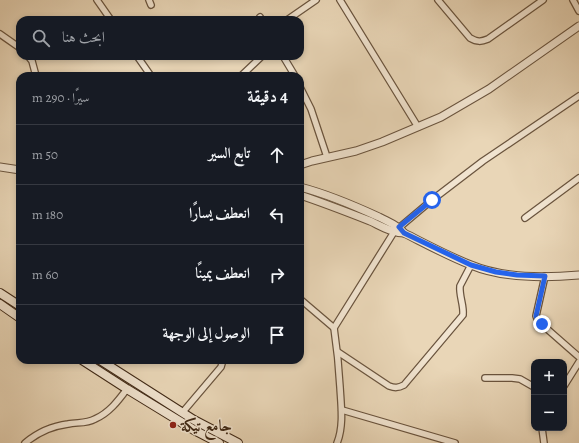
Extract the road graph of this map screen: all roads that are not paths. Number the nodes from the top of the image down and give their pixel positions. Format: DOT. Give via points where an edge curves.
graph roads {
  1 [pos="97,0"];
  2 [pos="316,0"];
  3 [pos="438,0"];
  4 [pos="543,0"];
  5 [pos="573,0"];
  6 [pos="342,1"];
  7 [pos="579,11"];
  8 [pos="108,16"];
  9 [pos="293,16"];
  10 [pos="579,28"];
  11 [pos="0,34"];
  12 [pos="16,45"];
  13 [pos="31,60"];
  14 [pos="140,60"];
  15 [pos="258,60"];
  16 [pos="285,60"];
  17 [pos="35,72"];
  18 [pos="148,72"];
  19 [pos="246,72"];
  20 [pos="293,72"];
  21 [pos="304,95"];
  22 [pos="579,97"];
  23 [pos="418,127"];
  24 [pos="327,157"];
  25 [pos="304,163"];
  26 [pos="0,167"];
  27 [pos="16,169"];
  28 [pos="579,178"];
  29 [pos="304,188"];
  30 [pos="304,197"];
  31 [pos="525,218"];
  32 [pos="396,230"];
  33 [pos="471,265"];
  34 [pos="579,275"];
  35 [pos="545,276"];
  36 [pos="0,293"];
  37 [pos="16,303"];
  38 [pos="304,303"];
  39 [pos="0,304"];
  40 [pos="16,315"];
  41 [pos="334,328"];
  42 [pos="338,352"];
  43 [pos="579,357"];
  44 [pos="579,362"];
  45 [pos="88,364"];
  46 [pos="106,364"];
  47 [pos="222,364"];
  48 [pos="485,378"];
  49 [pos="567,381"];
  50 [pos="531,385"];
  51 [pos="126,389"];
  52 [pos="342,410"];
  53 [pos="182,413"];
  54 [pos="542,431"];
  55 [pos="448,442"];
  56 [pos="26,443"];
  57 [pos="219,443"];
  58 [pos="238,443"];
  59 [pos="337,443"];
  60 [pos="455,443"];
  61 [pos="544,443"];
  1 -- 8 [label="street"];
  2 -- 9 [label="street"];
  3 -- 4 [label="street" via="476,42 488,39"];
  5 -- 7 [label="street"];
  6 -- 23 [label="street"];
  10 -- 23 [label="street" via="489,89"];
  11 -- 12 [label="street"];
  13 -- 17 [label="street"];
  14 -- 18 [label="street"];
  15 -- 19 [label="street"];
  16 -- 20 [label="street"];
  21 -- 24 [label="street"];
  22 -- 32 [label="street" via="483,161"];
  23 -- 24 [label="street" via="356,151"];
  24 -- 25 [label="street"];
  26 -- 27 [label="street"];
  28 -- 31 [label="street"];
  29 -- 32 [label="street" via="363,209"];
  30 -- 32 [label="street"];
  32 -- 33 [label="street"];
  32 -- 41 [label="street"];
  33 -- 35 [label="street" via="503,273"];
  33 -- 42 [label="street" via="460,286 463,315 404,385 399,388 389,386"];
  34 -- 35 [label="street"];
  35 -- 43 [label="street" via="537,319"];
  36 -- 37 [label="main road"];
  38 -- 41 [label="street"];
  39 -- 40 [label="main road"];
  41 -- 42 [label="street"];
  42 -- 52 [label="street"];
  44 -- 49 [label="street"];
  45 -- 51 [label="main road"];
  46 -- 53 [label="main road"];
  47 -- 53 [label="street"];
  48 -- 50 [label="street" via="520,379"];
  51 -- 56 [label="street" via="115,405 102,416 84,423 67,424 46,430"];
  51 -- 57 [label="main road"];
  52 -- 55 [label="street"];
  52 -- 59 [label="street"];
  53 -- 58 [label="main road"];
  54 -- 61 [label="street"];
  55 -- 60 [label="street"];
}
